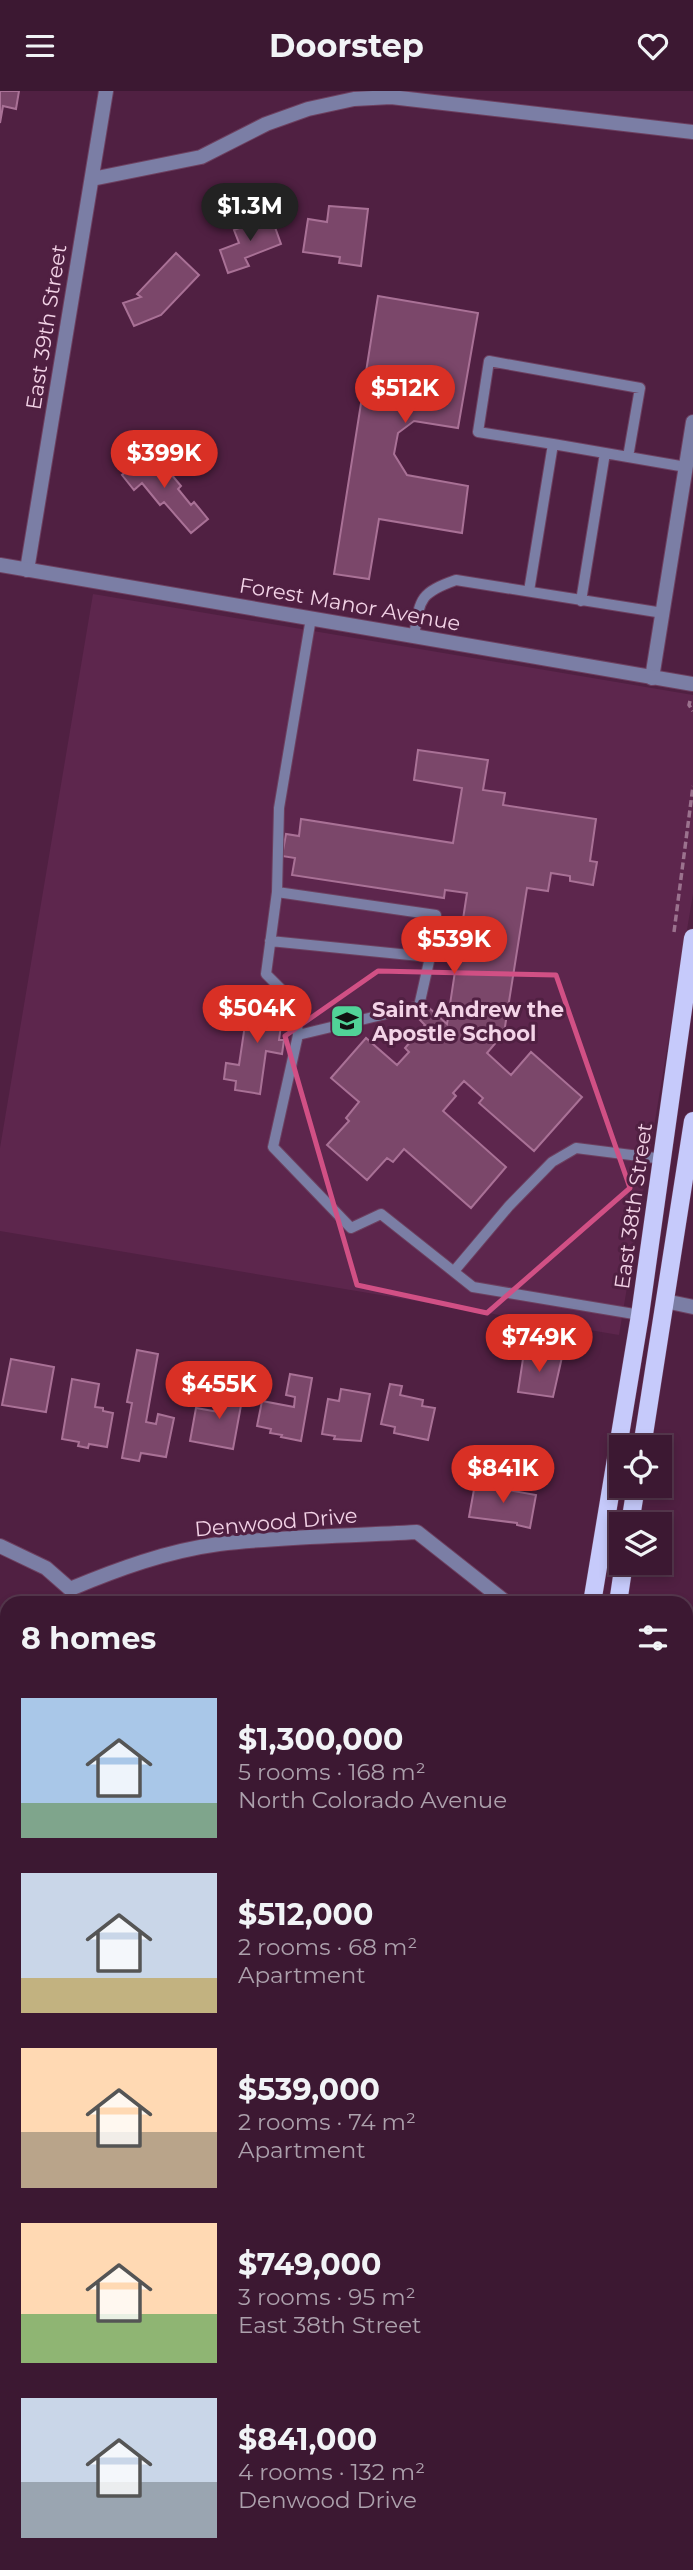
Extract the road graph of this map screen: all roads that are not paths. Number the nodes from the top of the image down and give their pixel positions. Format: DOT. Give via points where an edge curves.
graph roads {
  1 [pos="106,91"];
  2 [pos="693,132"];
  3 [pos="92,179"];
  4 [pos="693,422"];
  5 [pos="554,444"];
  6 [pos="605,453"];
  7 [pos="628,457"];
  8 [pos="686,467"];
  9 [pos="0,565"];
  10 [pos="27,570"];
  11 [pos="529,590"];
  12 [pos="581,601"];
  13 [pos="663,613"];
  14 [pos="311,618"];
  15 [pos="414,636"];
  16 [pos="652,678"];
  17 [pos="693,684"];
  18 [pos="277,892"];
  19 [pos="693,938"];
  20 [pos="270,941"];
  21 [pos="430,957"];
  22 [pos="298,1035"];
  23 [pos="693,1121"];
  24 [pos="663,1159"];
  25 [pos="455,1270"];
  26 [pos="665,1301"];
  27 [pos="693,1307"];
  28 [pos="640,1315"];
  29 [pos="644,1435"];
  30 [pos="0,1546"];
  31 [pos="622,1575"];
  32 [pos="70,1596"];
  33 [pos="499,1596"];
  34 [pos="593,1596"];
  35 [pos="619,1596"];
  1 -- 3 [label="street, East 39th Street"];
  2 -- 3 [label="street" via="391,97 366,98 286,116 201,157"];
  3 -- 10 [label="street, East 39th Street"];
  4 -- 8 [label="street"];
  5 -- 6 [label="lane"];
  5 -- 7 [label="lane" via="478,432 489,361 640,387"];
  5 -- 11 [label="lane"];
  6 -- 7 [label="lane"];
  6 -- 12 [label="lane"];
  7 -- 8 [label="lane"];
  8 -- 13 [label="street"];
  9 -- 10 [label="street, Forest Manor Avenue"];
  10 -- 14 [label="street, Forest Manor Avenue"];
  11 -- 12 [label="lane"];
  11 -- 15 [label="lane" via="456,580 441,585 430,590 420,604"];
  12 -- 13 [label="lane"];
  13 -- 16 [label="street"];
  14 -- 15 [label="street, Forest Manor Avenue"];
  14 -- 18 [label="lane" via="279,808"];
  15 -- 16 [label="street, Forest Manor Avenue"];
  16 -- 17 [label="street, Forest Manor Avenue"];
  18 -- 20 [label="lane"];
  18 -- 21 [label="lane" via="436,915"];
  19 -- 24 [label="main road, East 38th Street"];
  20 -- 21 [label="lane"];
  20 -- 22 [label="lane" via="266,974 295,1003"];
  21 -- 22 [label="lane" via="419,1006"];
  22 -- 25 [label="lane" via="273,1147 351,1228 381,1214"];
  23 -- 26 [label="main road"];
  24 -- 25 [label="lane" via="576,1148 552,1162 517,1197"];
  24 -- 28 [label="main road, East 38th Street"];
  25 -- 28 [label="lane" via="473,1287"];
  26 -- 27 [label="street"];
  26 -- 29 [label="main road"];
  28 -- 34 [label="main road, East 38th Street"];
  30 -- 32 [label="street, Denwood Drive" via="46,1568"];
  31 -- 35 [label="main road"];
  32 -- 33 [label="street, Denwood Drive" via="112,1572 219,1544 417,1532"];
}
